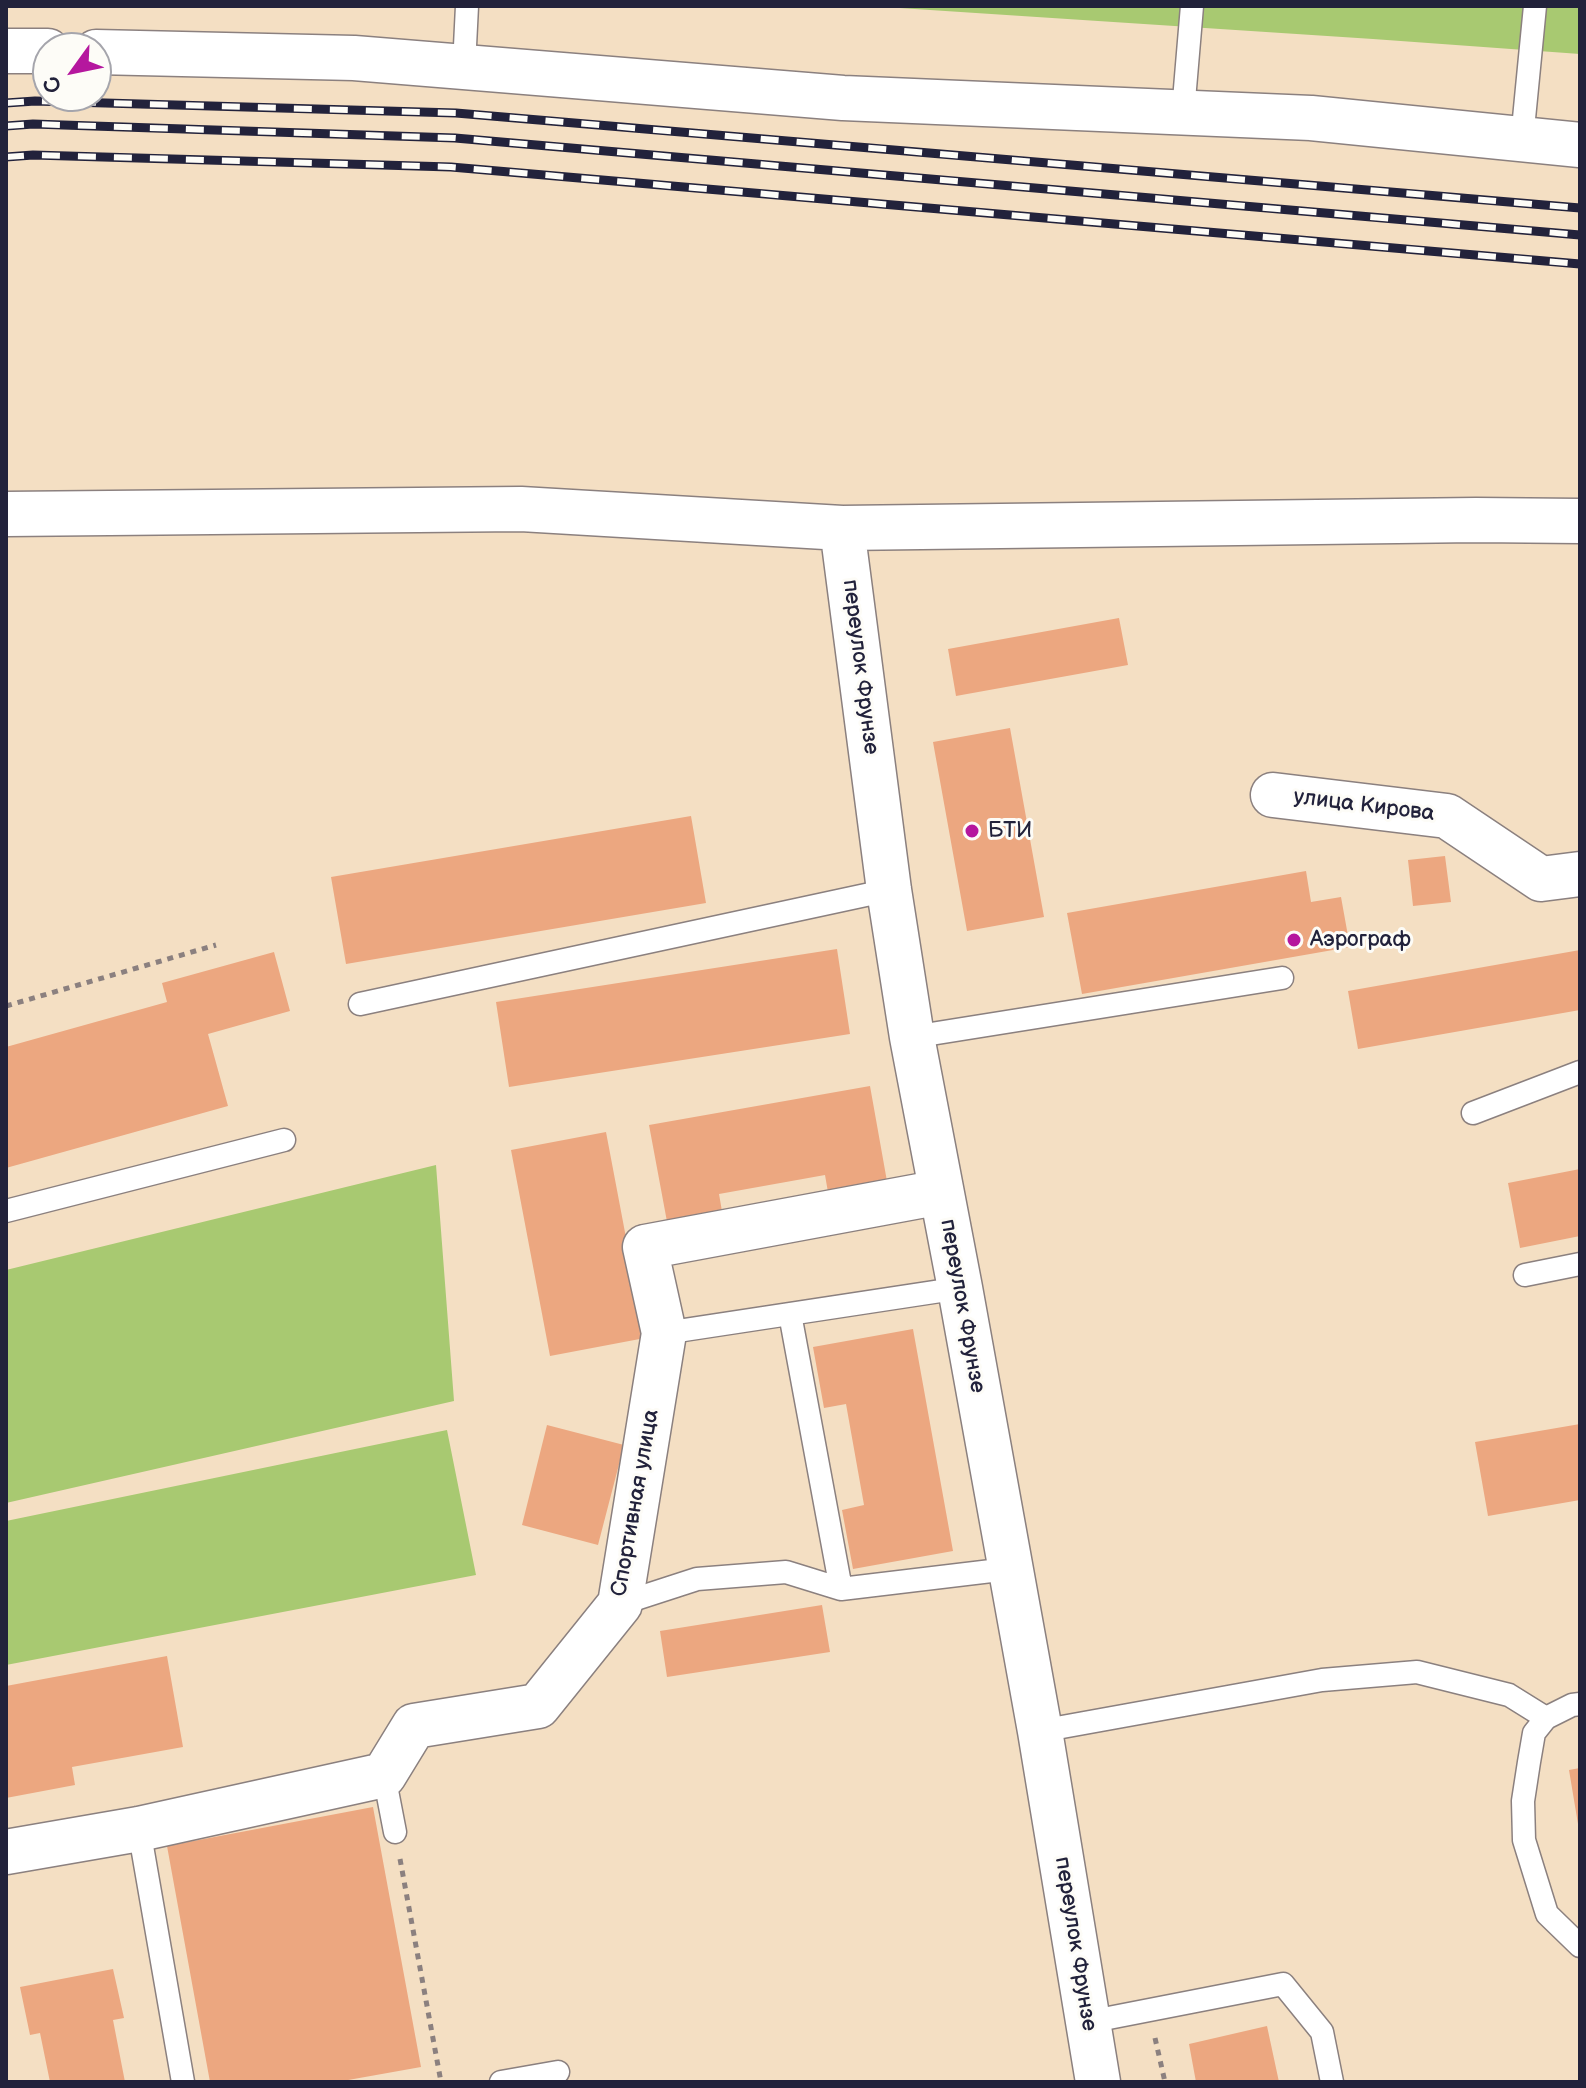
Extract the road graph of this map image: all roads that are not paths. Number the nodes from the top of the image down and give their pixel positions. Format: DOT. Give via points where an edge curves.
graph roads {
  1 [pos="467,6"];
  2 [pos="1192,6"];
  3 [pos="1535,6"];
  4 [pos="6,51"];
  5 [pos="32,51"];
  6 [pos="112,52"];
  7 [pos="464,66"];
  8 [pos="1183,112"];
  9 [pos="1522,139"];
  10 [pos="1580,145"];
  11 [pos="6,514"];
  12 [pos="1580,521"];
  13 [pos="842,528"];
  14 [pos="1273,795"];
  15 [pos="1580,874"];
  16 [pos="889,890"];
  17 [pos="1282,978"];
  18 [pos="360,1004"];
  19 [pos="912,1037"];
  20 [pos="1580,1072"];
  21 [pos="1473,1113"];
  22 [pos="284,1140"];
  23 [pos="941,1192"];
  24 [pos="6,1211"];
  25 [pos="1580,1264"];
  26 [pos="1525,1275"];
  27 [pos="960,1288"];
  28 [pos="790,1314"];
  29 [pos="664,1333"];
  30 [pos="1008,1569"];
  31 [pos="841,1589"];
  32 [pos="620,1604"];
  33 [pos="1580,1704"];
  34 [pos="1546,1718"];
  35 [pos="1040,1731"];
  36 [pos="384,1775"];
  37 [pos="139,1829"];
  38 [pos="395,1832"];
  39 [pos="6,1852"];
  40 [pos="1580,1946"];
  41 [pos="1088,2022"];
  42 [pos="558,2072"];
  43 [pos="183,2082"];
  44 [pos="501,2082"];
  45 [pos="1098,2082"];
  46 [pos="1332,2082"];
  1 -- 7 [label="lane"];
  2 -- 8 [label="lane"];
  3 -- 9 [label="lane"];
  4 -- 5 [label="street"];
  6 -- 7 [label="street"];
  7 -- 8 [label="street" via="843,98"];
  8 -- 9 [label="street" via="1311,118"];
  9 -- 10 [label="street"];
  11 -- 13 [label="street" via="521,509"];
  12 -- 13 [label="street"];
  13 -- 16 [label="street, переулок Фрунзе"];
  14 -- 15 [label="street, улица Кирова" via="1447,816 1541,879"];
  16 -- 18 [label="lane"];
  16 -- 19 [label="street, переулок Фрунзе"];
  17 -- 19 [label="lane"];
  19 -- 23 [label="street, переулок Фрунзе"];
  20 -- 21 [label="lane"];
  22 -- 24 [label="lane"];
  23 -- 27 [label="street, переулок Фрунзе"];
  23 -- 29 [label="street, Спортивная улица" via="645,1247"];
  25 -- 26 [label="lane"];
  27 -- 28 [label="lane"];
  27 -- 30 [label="street, переулок Фрунзе"];
  28 -- 29 [label="lane"];
  28 -- 31 [label="lane"];
  29 -- 32 [label="street, Спортивная улица"];
  30 -- 31 [label="lane"];
  30 -- 35 [label="street, переулок Фрунзе"];
  31 -- 32 [label="lane" via="786,1572 697,1579"];
  32 -- 36 [label="street, Спортивная улица" via="538,1706 414,1726"];
  33 -- 34 [label="lane"];
  34 -- 35 [label="lane" via="1509,1695 1417,1672 1322,1680"];
  34 -- 40 [label="lane" via="1534,1733 1523,1801 1524,1840 1547,1914"];
  35 -- 41 [label="street, переулок Фрунзе"];
  36 -- 37 [label="street"];
  36 -- 38 [label="lane"];
  37 -- 39 [label="street"];
  37 -- 43 [label="lane"];
  41 -- 45 [label="street, переулок Фрунзе"];
  41 -- 46 [label="lane" via="1283,1984 1322,2032"];
  42 -- 44 [label="lane"];
}
